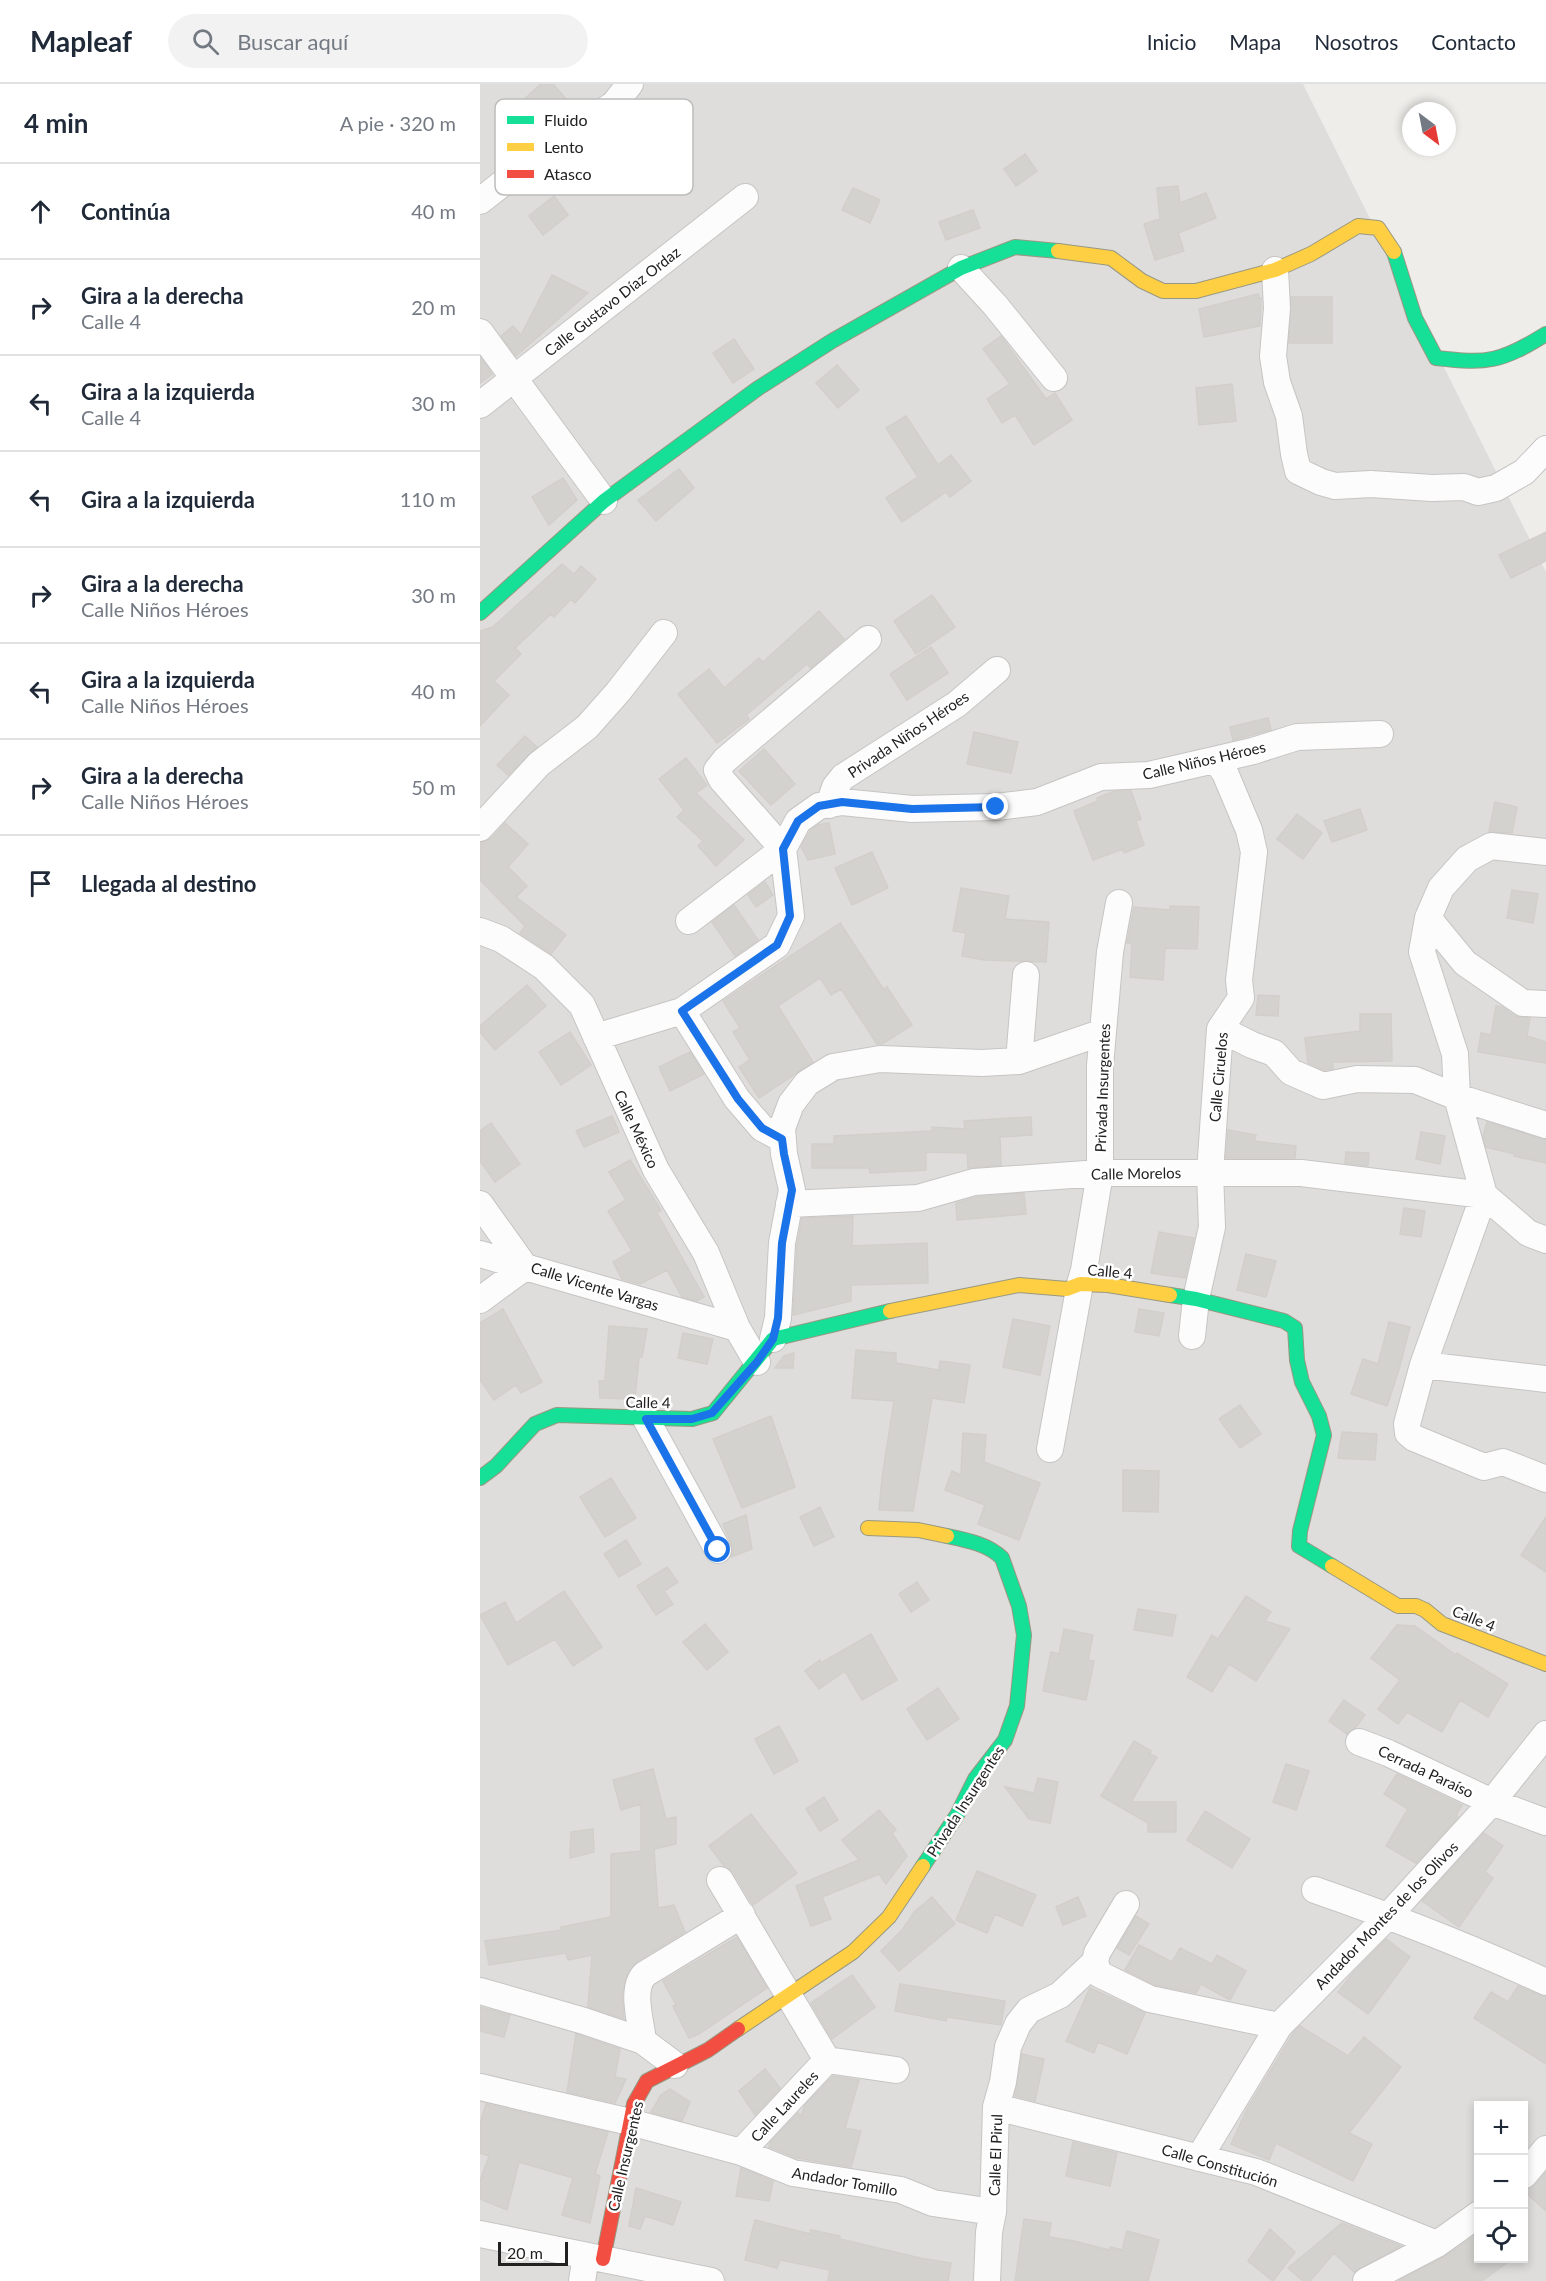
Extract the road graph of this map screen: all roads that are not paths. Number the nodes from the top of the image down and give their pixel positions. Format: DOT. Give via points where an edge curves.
graph roads {
  1 [pos="630,84"];
  2 [pos="618,99"];
  3 [pos="495,189"];
  4 [pos="745,197"];
  5 [pos="480,201"];
  6 [pos="961,268"];
  7 [pos="1275,270"];
  8 [pos="480,332"];
  9 [pos="1546,334"];
  10 [pos="513,378"];
  11 [pos="1054,378"];
  12 [pos="480,405"];
  13 [pos="1546,449"];
  14 [pos="604,501"];
  15 [pos="480,613"];
  16 [pos="664,633"];
  17 [pos="868,639"];
  18 [pos="997,670"];
  19 [pos="1380,734"];
  20 [pos="1216,760"];
  21 [pos="829,805"];
  22 [pos="480,828"];
  23 [pos="783,849"];
  24 [pos="1546,852"];
  25 [pos="1119,903"];
  26 [pos="1428,918"];
  27 [pos="689,921"];
  28 [pos="480,931"];
  29 [pos="1026,975"];
  30 [pos="1546,1004"];
  31 [pos="682,1011"];
  32 [pos="1220,1029"];
  33 [pos="1103,1032"];
  34 [pos="596,1037"];
  35 [pos="1018,1061"];
  36 [pos="1457,1097"];
  37 [pos="1546,1125"];
  38 [pos="782,1139"];
  39 [pos="1210,1172"];
  40 [pos="1100,1173"];
  41 [pos="1485,1195"];
  42 [pos="480,1204"];
  43 [pos="789,1204"];
  44 [pos="1546,1240"];
  45 [pos="480,1254"];
  46 [pos="525,1267"];
  47 [pos="1080,1284"];
  48 [pos="1196,1299"];
  49 [pos="480,1300"];
  50 [pos="737,1328"];
  51 [pos="1192,1336"];
  52 [pos="773,1339"];
  53 [pos="757,1362"];
  54 [pos="1423,1365"];
  55 [pos="1546,1379"];
  56 [pos="646,1419"];
  57 [pos="1050,1449"];
  58 [pos="480,1478"];
  59 [pos="1546,1479"];
  60 [pos="868,1528"];
  61 [pos="718,1550"];
  62 [pos="1546,1664"];
  63 [pos="1546,1734"];
  64 [pos="1359,1742"];
  65 [pos="1492,1802"];
  66 [pos="1546,1822"];
  67 [pos="720,1880"];
  68 [pos="1315,1890"];
  69 [pos="1126,1904"];
  70 [pos="1389,1915"];
  71 [pos="742,1916"];
  72 [pos="1095,1962"];
  73 [pos="1546,1982"];
  74 [pos="480,1992"];
  75 [pos="787,1996"];
  76 [pos="1279,2026"];
  77 [pos="643,2041"];
  78 [pos="827,2060"];
  79 [pos="675,2065"];
  80 [pos="896,2070"];
  81 [pos="480,2087"];
  82 [pos="996,2107"];
  83 [pos="630,2122"];
  84 [pos="1546,2149"];
  85 [pos="741,2152"];
  86 [pos="1199,2158"];
  87 [pos="1528,2170"];
  88 [pos="993,2212"];
  89 [pos="1474,2218"];
  90 [pos="480,2234"];
  91 [pos="1437,2244"];
  92 [pos="594,2257"];
  93 [pos="707,2280"];
  94 [pos="582,2281"];
  95 [pos="987,2281"];
  96 [pos="1366,2281"];
  1 -- 2 [label="street"];
  3 -- 5 [label="street"];
  4 -- 10 [label="street, Calle Gustavo Díaz Ordaz"];
  6 -- 7 [label="street" via="1015,247 1039,248 1111,258 1163,291 1196,291"];
  6 -- 11 [label="street"];
  6 -- 14 [label="street" via="832,341 757,389"];
  7 -- 9 [label="street" via="1358,226 1377,228 1393,250 1415,318 1436,358 1494,360"];
  7 -- 13 [label="street" via="1273,357 1298,471 1335,486 1464,487 1478,492 1496,488 1524,472"];
  8 -- 10 [label="street"];
  10 -- 12 [label="street, Calle Gustavo Díaz Ordaz"];
  10 -- 14 [label="street"];
  14 -- 15 [label="street"];
  16 -- 22 [label="street" via="587,727 539,764"];
  17 -- 23 [label="street" via="717,770"];
  18 -- 21 [label="street, Privada Niños Héroes" via="957,704 843,777"];
  19 -- 20 [label="street, Calle Niños Héroes" via="1297,737"];
  20 -- 21 [label="street, Calle Niños Héroes" via="1149,775 1101,777 1037,802 996,807 912,809 842,802"];
  20 -- 32 [label="street, Calle Ciruelos" via="1249,830 1254,852 1239,980 1241,998"];
  21 -- 23 [label="street, Calle Niños Héroes" via="819,806 798,821"];
  23 -- 27 [label="street"];
  23 -- 31 [label="street" via="790,916 777,945"];
  24 -- 26 [label="street" via="1491,846 1467,859 1441,888"];
  25 -- 33 [label="street, Privada Insurgentes"];
  26 -- 30 [label="street" via="1465,963 1524,1003"];
  26 -- 36 [label="street" via="1422,952 1455,1054"];
  28 -- 34 [label="street, Calle México" via="501,939 544,967 582,1005"];
  29 -- 35 [label="street"];
  31 -- 34 [label="street"];
  31 -- 38 [label="street" via="738,1099 762,1128"];
  32 -- 36 [label="street" via="1274,1053 1291,1072 1323,1086 1357,1079 1415,1080"];
  32 -- 39 [label="street, Calle Ciruelos"];
  33 -- 35 [label="street"];
  33 -- 40 [label="street, Privada Insurgentes"];
  34 -- 50 [label="street, Calle México" via="656,1170 706,1252"];
  35 -- 38 [label="street" via="880,1059 833,1067 807,1083 791,1104"];
  36 -- 37 [label="street"];
  36 -- 41 [label="street"];
  38 -- 43 [label="street" via="792,1190"];
  39 -- 40 [label="street, Calle Morelos"];
  39 -- 41 [label="street, Calle Morelos" via="1301,1173"];
  39 -- 48 [label="street, Calle Ciruelos" via="1212,1227"];
  40 -- 43 [label="street, Calle Morelos" via="974,1182 918,1198"];
  40 -- 47 [label="street, Privada Insurgentes"];
  41 -- 44 [label="street" via="1528,1233"];
  41 -- 54 [label="street"];
  42 -- 46 [label="street, Calle Vicente Vargas"];
  43 -- 52 [label="street"];
  45 -- 46 [label="street"];
  46 -- 49 [label="street"];
  46 -- 50 [label="street, Calle Vicente Vargas"];
  47 -- 48 [label="street, Calle 4"];
  47 -- 52 [label="street, Calle 4" via="1067,1289 1019,1285 923,1303"];
  47 -- 57 [label="street, Privada Insurgentes"];
  48 -- 51 [label="street, Calle Ciruelos"];
  48 -- 62 [label="street, Calle 4" via="1284,1321 1295,1328 1302,1382 1324,1435 1299,1546 1398,1606 1416,1606 1442,1624"];
  50 -- 53 [label="street, Calle México"];
  52 -- 53 [label="street, Calle 4"];
  53 -- 56 [label="street, Calle 4" via="712,1413 692,1419"];
  54 -- 55 [label="street"];
  54 -- 59 [label="street" via="1408,1433 1484,1467 1503,1462"];
  56 -- 58 [label="street, Calle 4" via="556,1415 535,1424"];
  56 -- 61 [label="street"];
  60 -- 75 [label="street, Privada Insurgentes" via="918,1530 967,1540 1002,1558 1019,1606 1024,1635 1017,1706 1005,1740 975,1779 957,1815 889,1917 853,1952"];
  63 -- 65 [label="street, Andador Montes de los Olivos"];
  64 -- 65 [label="street, Cerrada Paraíso"];
  65 -- 66 [label="street, Cerrada Paraíso"];
  65 -- 70 [label="street, Andador Montes de los Olivos"];
  67 -- 71 [label="street"];
  68 -- 70 [label="street"];
  69 -- 72 [label="street"];
  70 -- 73 [label="street"];
  70 -- 76 [label="street, Andador Montes de los Olivos"];
  71 -- 75 [label="street"];
  71 -- 77 [label="street" via="639,1980"];
  72 -- 76 [label="street" via="1100,1974 1150,1999"];
  72 -- 82 [label="street, Calle El Pirul" via="1060,1995 1029,2010 1018,2024 1008,2046"];
  74 -- 77 [label="street"];
  75 -- 78 [label="street"];
  75 -- 79 [label="street, Privada Insurgentes" via="708,2050"];
  76 -- 86 [label="street, Andador Montes de los Olivos"];
  77 -- 79 [label="street"];
  78 -- 80 [label="street"];
  78 -- 85 [label="street, Calle Laureles"];
  79 -- 83 [label="street, Calle Insurgentes" via="646,2081"];
  81 -- 83 [label="street, Andador Tomillo"];
  82 -- 86 [label="street, Calle Constitución"];
  82 -- 88 [label="street, Calle El Pirul"];
  83 -- 85 [label="street, Andador Tomillo"];
  83 -- 92 [label="street, Calle Insurgentes"];
  84 -- 87 [label="street"];
  85 -- 88 [label="street, Andador Tomillo" via="793,2173 901,2190 933,2203"];
  86 -- 91 [label="street, Calle Constitución" via="1256,2172"];
  88 -- 95 [label="street, Calle El Pirul"];
  89 -- 91 [label="street"];
  90 -- 92 [label="street"];
  91 -- 96 [label="street"];
  92 -- 93 [label="street"];
  92 -- 94 [label="street"];
}
